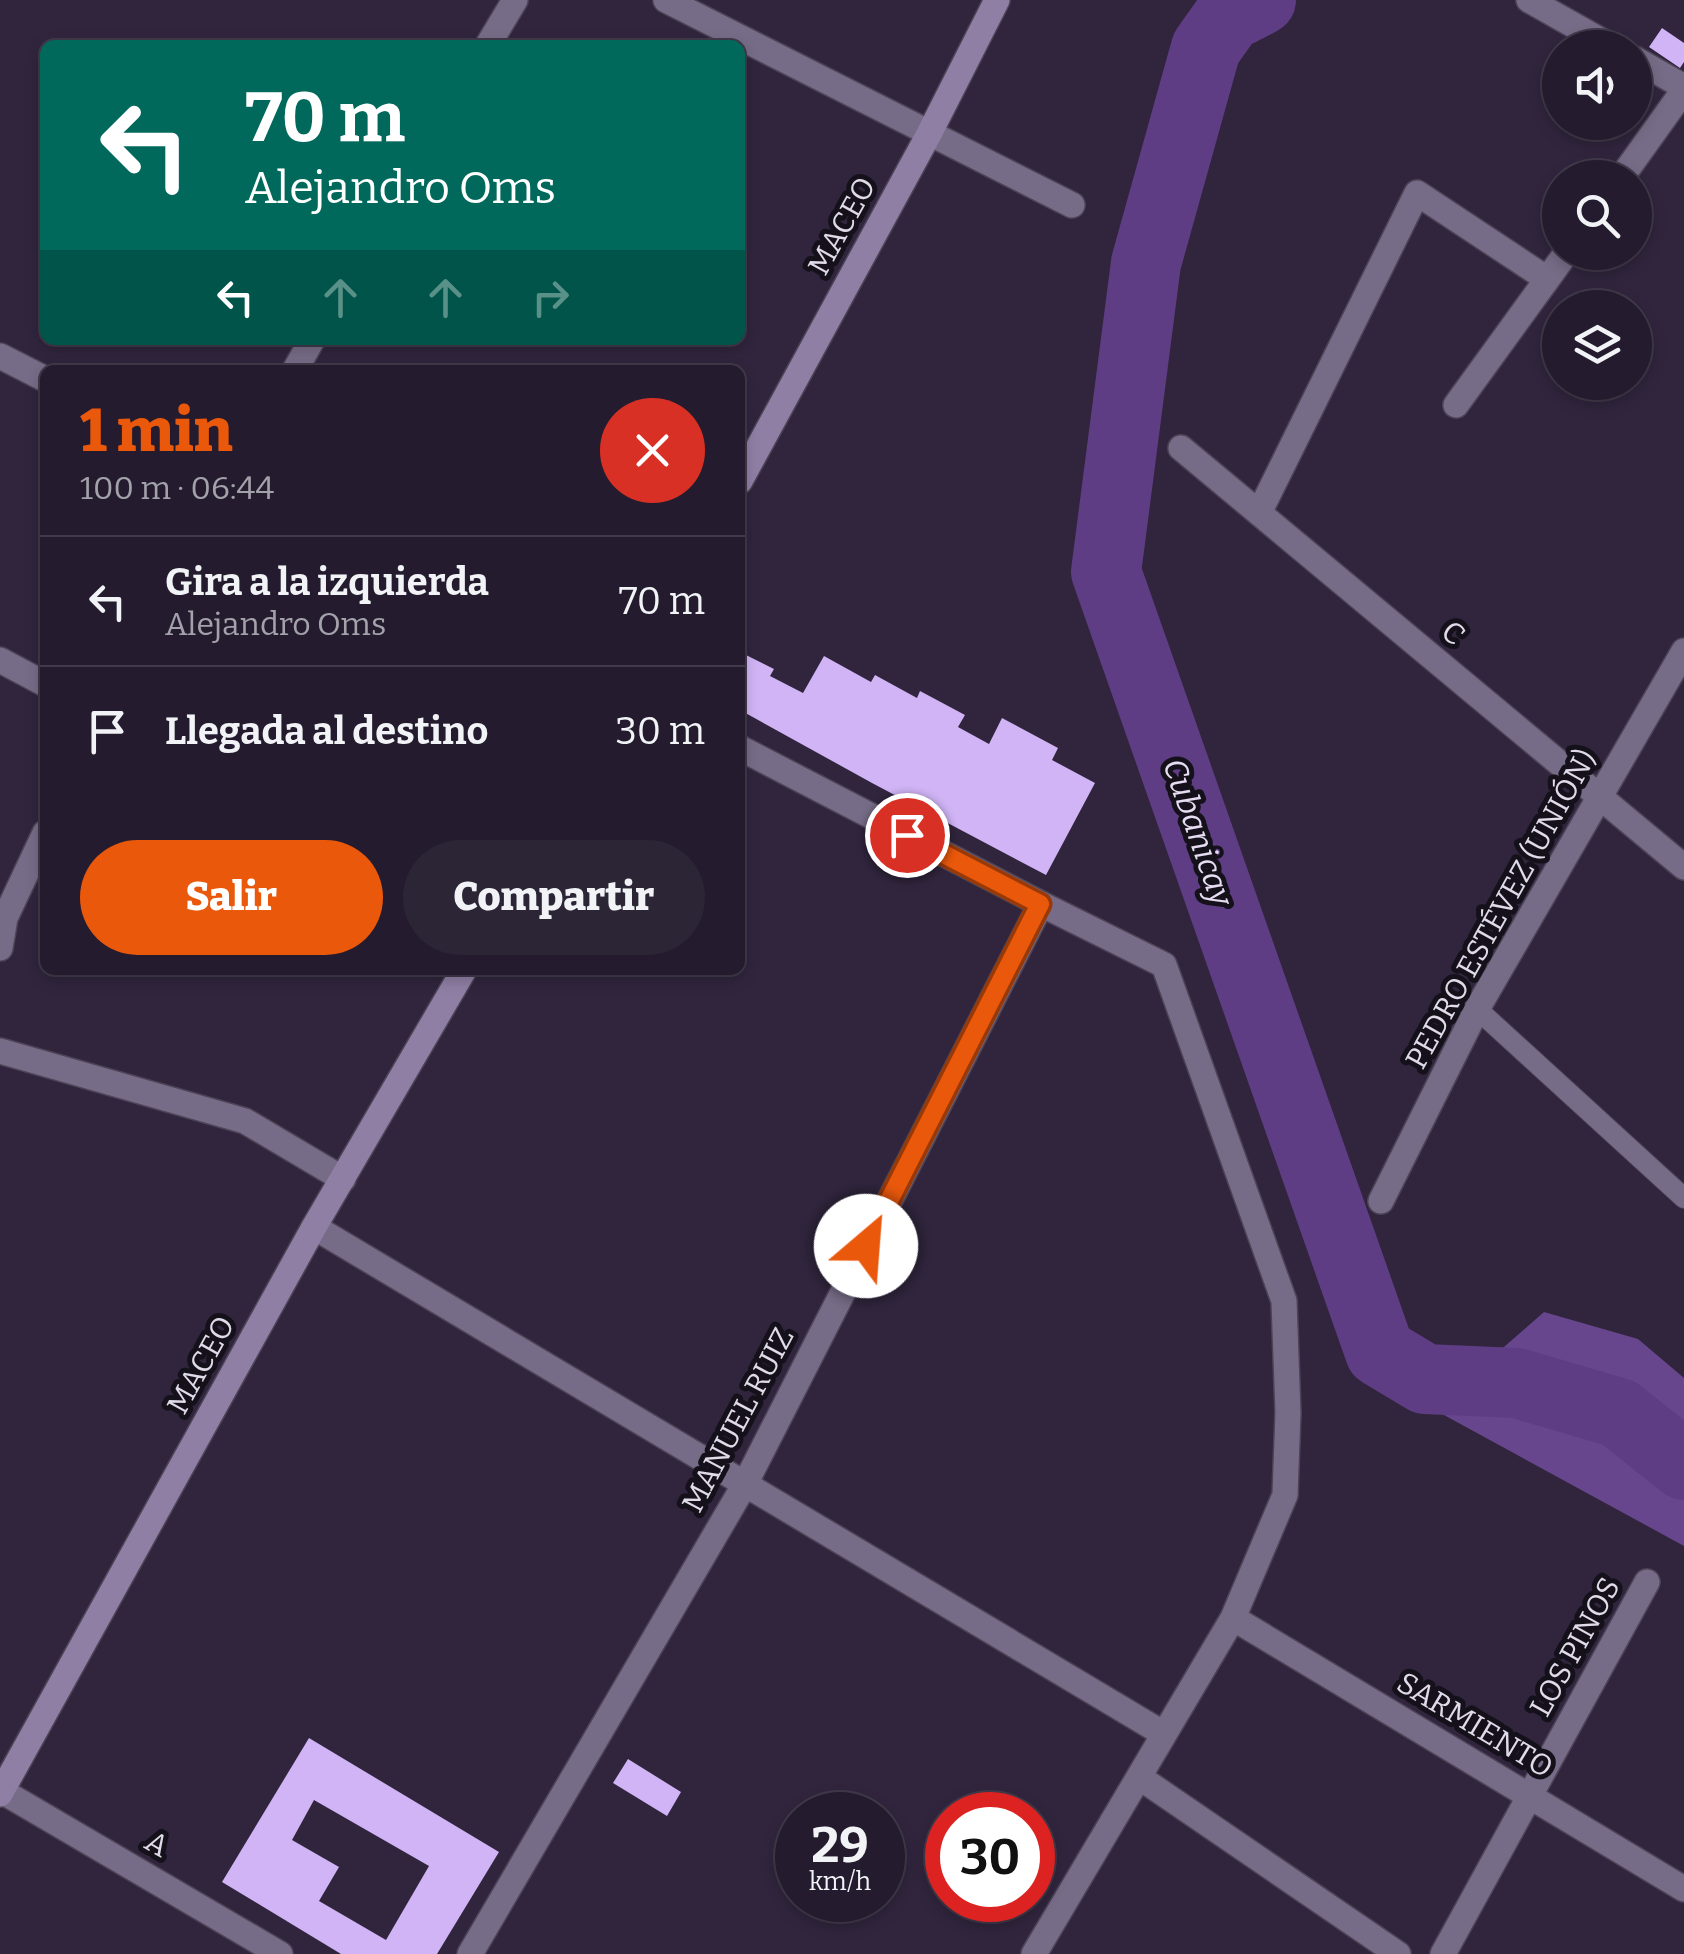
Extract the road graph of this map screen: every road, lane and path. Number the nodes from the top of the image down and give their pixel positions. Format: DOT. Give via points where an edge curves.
graph roads {
  1 [pos="515,0"];
  2 [pos="666,0"];
  3 [pos="998,0"];
  4 [pos="1529,0"];
  5 [pos="1582,30"];
  6 [pos="491,40"];
  7 [pos="745,40"];
  8 [pos="745,40"];
  9 [pos="1652,69"];
  10 [pos="1684,88"];
  11 [pos="929,134"];
  12 [pos="1634,160"];
  13 [pos="1072,205"];
  14 [pos="1553,270"];
  15 [pos="1547,279"];
  16 [pos="0,356"];
  17 [pos="40,376"];
  18 [pos="1456,405"];
  19 [pos="1181,448"];
  20 [pos="745,472"];
  21 [pos="1259,513"];
  22 [pos="1684,651"];
  23 [pos="0,660"];
  24 [pos="40,681"];
  25 [pos="745,751"];
  26 [pos="1600,797"];
  27 [pos="40,843"];
  28 [pos="1684,867"];
  29 [pos="1040,904"];
  30 [pos="3,917"];
  31 [pos="0,948"];
  32 [pos="461,975"];
  33 [pos="1478,1009"];
  34 [pos="0,1051"];
  35 [pos="342,1178"];
  36 [pos="1684,1198"];
  37 [pos="1380,1201"];
  38 [pos="314,1227"];
  39 [pos="744,1484"];
  40 [pos="1648,1582"];
  41 [pos="1233,1618"];
  42 [pos="1164,1734"];
  43 [pos="1139,1777"];
  44 [pos="0,1792"];
  45 [pos="1530,1796"];
  46 [pos="1684,1889"];
  47 [pos="280,1954"];
  48 [pos="470,1954"];
  49 [pos="1034,1954"];
  50 [pos="1398,1954"];
  51 [pos="1443,1954"];
  1 -- 6 [label="street"];
  2 -- 7 [label="street"];
  3 -- 11 [label="main road, MACEO"];
  4 -- 5 [label="street"];
  8 -- 11 [label="street"];
  9 -- 10 [label="street"];
  10 -- 12 [label="street"];
  11 -- 13 [label="street"];
  11 -- 20 [label="main road, MACEO"];
  14 -- 15 [label="street"];
  15 -- 18 [label="street"];
  15 -- 21 [label="street" via="1418,194"];
  16 -- 17 [label="street"];
  19 -- 21 [label="street, C"];
  21 -- 26 [label="street, C"];
  22 -- 26 [label="street, PEDRO ESTÉVEZ (UNIÓN)"];
  23 -- 24 [label="street"];
  25 -- 29 [label="street"];
  26 -- 28 [label="street, C"];
  26 -- 33 [label="street, PEDRO ESTÉVEZ (UNIÓN)"];
  27 -- 30 [label="street"];
  29 -- 39 [label="street, MANUEL RUIZ"];
  29 -- 41 [label="street" via="1164,965 1284,1301 1285,1495"];
  30 -- 31 [label="street"];
  32 -- 35 [label="main road, MACEO"];
  33 -- 36 [label="lane"];
  33 -- 37 [label="street, PEDRO ESTÉVEZ (UNIÓN)"];
  34 -- 35 [label="street" via="246,1122"];
  35 -- 38 [label="main road, MACEO"];
  38 -- 39 [label="street"];
  38 -- 44 [label="main road, MACEO"];
  39 -- 42 [label="street"];
  39 -- 48 [label="street, MANUEL RUIZ"];
  40 -- 45 [label="street, LOS PINOS"];
  41 -- 42 [label="street"];
  41 -- 45 [label="street, SARMIENTO"];
  42 -- 43 [label="street"];
  43 -- 49 [label="street"];
  43 -- 50 [label="street"];
  44 -- 47 [label="street, A"];
  45 -- 46 [label="street, SARMIENTO"];
  45 -- 51 [label="street, LOS PINOS"];
}
